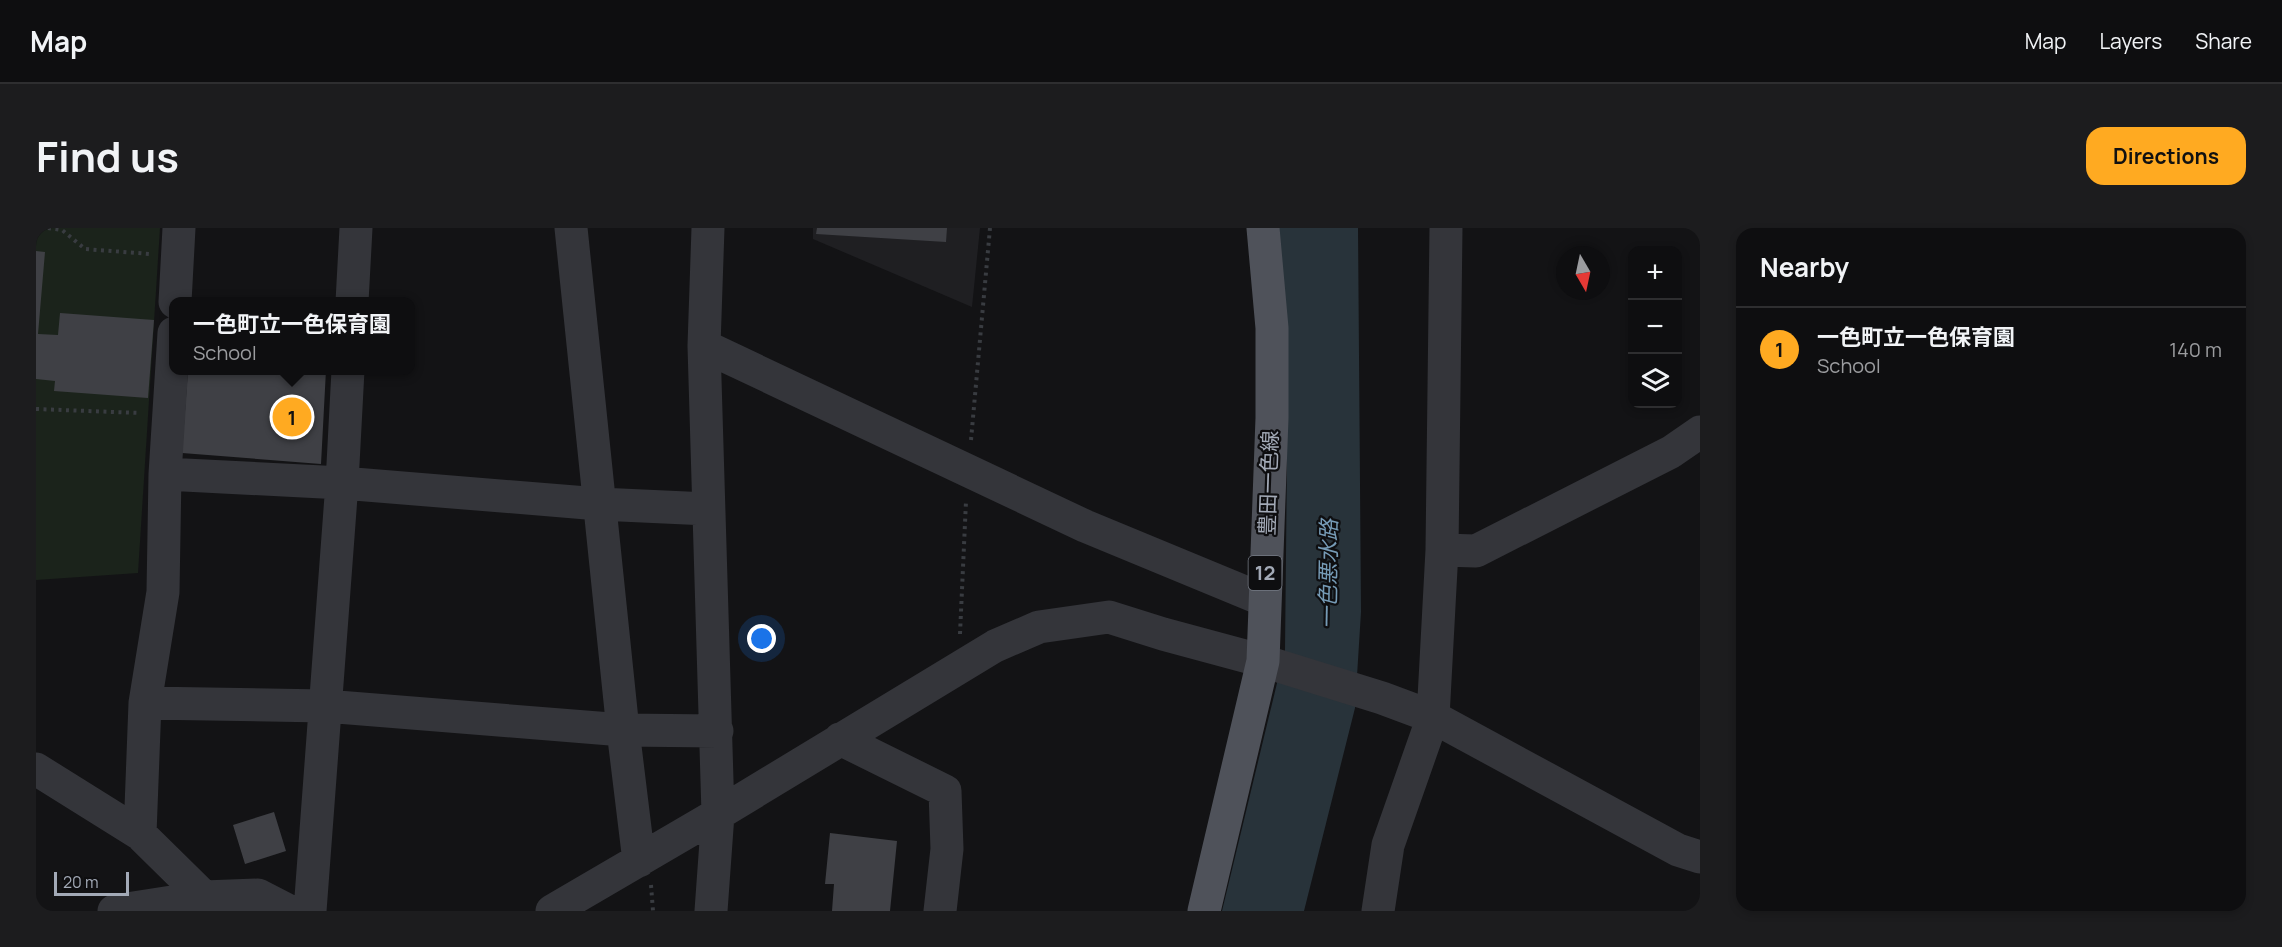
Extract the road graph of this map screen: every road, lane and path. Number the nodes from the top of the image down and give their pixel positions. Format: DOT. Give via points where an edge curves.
graph roads {
  1 [pos="48,228"];
  2 [pos="179,228"];
  3 [pos="356,228"];
  4 [pos="571,228"];
  5 [pos="708,228"];
  6 [pos="990,228"];
  7 [pos="1263,228"];
  8 [pos="1446,228"];
  9 [pos="151,254"];
  10 [pos="175,297"];
  11 [pos="352,297"];
  12 [pos="704,346"];
  13 [pos="171,375"];
  14 [pos="348,375"];
  15 [pos="36,409"];
  16 [pos="148,414"];
  17 [pos="1700,432"];
  18 [pos="968,471"];
  19 [pos="165,474"];
  20 [pos="342,483"];
  21 [pos="599,504"];
  22 [pos="708,509"];
  23 [pos="1442,549"];
  24 [pos="1264,600"];
  25 [pos="1271,664"];
  26 [pos="959,668"];
  27 [pos="145,703"];
  28 [pos="325,706"];
  29 [pos="1433,717"];
  30 [pos="623,730"];
  31 [pos="717,731"];
  32 [pos="840,739"];
  33 [pos="36,769"];
  34 [pos="718,814"];
  35 [pos="140,834"];
  36 [pos="1700,857"];
  37 [pos="639,861"];
  38 [pos="204,897"];
  39 [pos="114,911"];
  40 [pos="290,911"];
  41 [pos="310,911"];
  42 [pos="552,911"];
  43 [pos="711,911"];
  44 [pos="940,911"];
  45 [pos="1204,911"];
  46 [pos="1378,911"];
  1 -- 9 [label="path" via="62,230 85,249"];
  2 -- 10 [label="street"];
  3 -- 11 [label="street"];
  4 -- 21 [label="street"];
  5 -- 12 [label="street"];
  6 -- 18 [label="path"];
  7 -- 24 [label="main road, 豊田一色線 / 12" via="1272,328"];
  8 -- 23 [label="street"];
  12 -- 18 [label="street"];
  12 -- 22 [label="street"];
  13 -- 19 [label="street"];
  14 -- 20 [label="street"];
  15 -- 16 [label="path"];
  17 -- 23 [label="street" via="1671,452 1476,551"];
  18 -- 24 [label="street" via="1085,526"];
  18 -- 26 [label="path"];
  19 -- 20 [label="street"];
  19 -- 27 [label="street" via="163,592"];
  20 -- 21 [label="street"];
  20 -- 28 [label="street"];
  21 -- 22 [label="street"];
  21 -- 30 [label="street"];
  22 -- 31 [label="street"];
  23 -- 29 [label="street"];
  24 -- 25 [label="main road, 豊田一色線 / 12"];
  25 -- 26 [label="street" via="1108,617 1039,627 995,646"];
  25 -- 29 [label="street"];
  25 -- 45 [label="main road, 豊田一色線 / 12"];
  26 -- 32 [label="street"];
  27 -- 28 [label="street"];
  27 -- 35 [label="street"];
  28 -- 30 [label="street"];
  28 -- 41 [label="street"];
  29 -- 36 [label="street" via="1678,850"];
  29 -- 46 [label="street" via="1388,845"];
  30 -- 31 [label="street"];
  30 -- 37 [label="street"];
  31 -- 34 [label="street"];
  32 -- 34 [label="street"];
  32 -- 44 [label="street" via="945,791 947,849"];
  33 -- 35 [label="street"];
  34 -- 37 [label="street"];
  34 -- 43 [label="street"];
  35 -- 38 [label="street"];
  37 -- 42 [label="street"];
  38 -- 39 [label="street"];
  38 -- 40 [label="street" via="258,895"];
}
